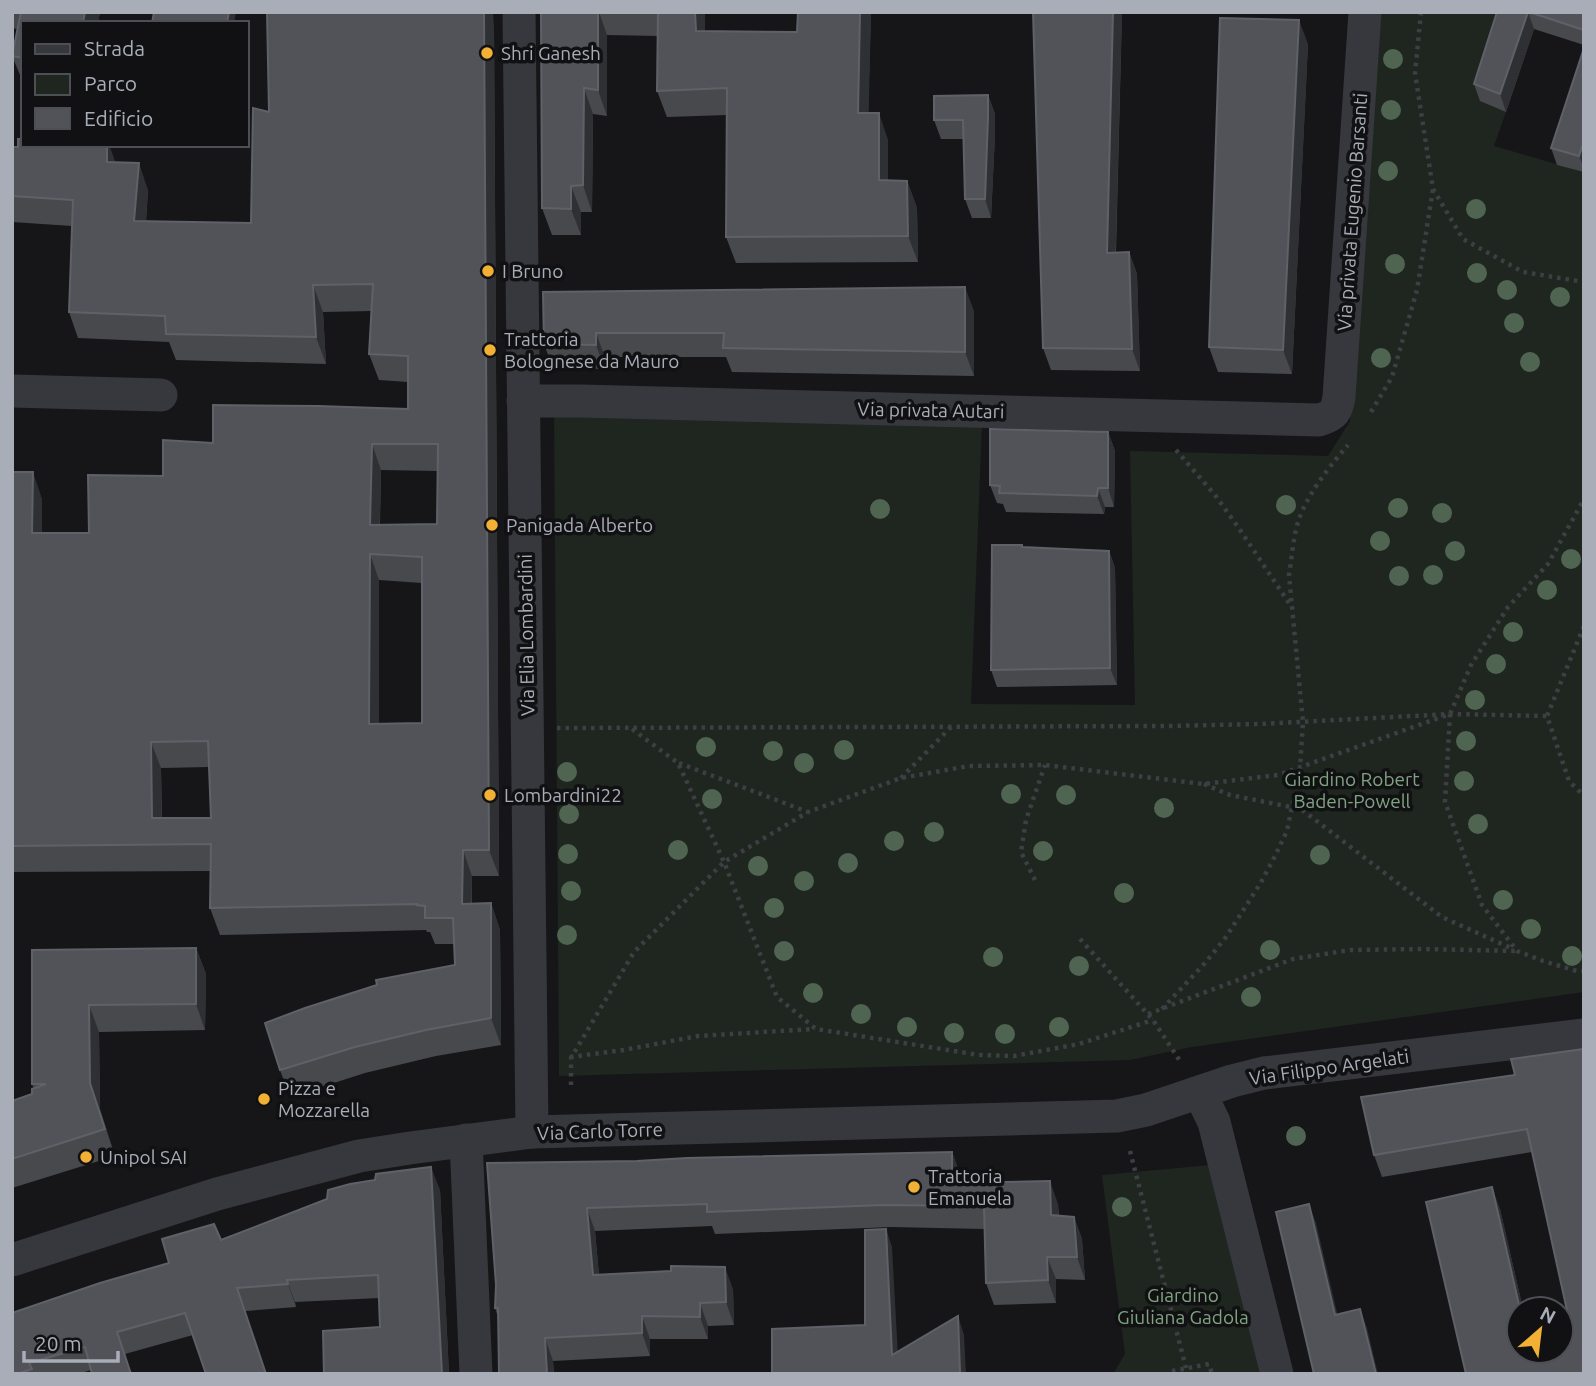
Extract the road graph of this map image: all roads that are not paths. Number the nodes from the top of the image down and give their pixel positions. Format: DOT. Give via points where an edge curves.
graph roads {
  1 [pos="519,12"];
  2 [pos="1365,12"];
  3 [pos="12,391"];
  4 [pos="161,395"];
  5 [pos="523,401"];
  6 [pos="1351,417"];
  7 [pos="1584,1035"];
  8 [pos="1200,1093"];
  9 [pos="532,1132"];
  10 [pos="466,1140"];
  11 [pos="12,1260"];
  12 [pos="477,1374"];
  13 [pos="1277,1374"];
  1 -- 5 [label="street, Via Elia Lombardini"];
  2 -- 6 [label="street, Via privata Eugenio Barsanti" via="1340,384"];
  3 -- 4 [label="street"];
  5 -- 6 [label="street, Via privata Autari" via="1320,421"];
  5 -- 9 [label="street, Via Elia Lombardini"];
  7 -- 8 [label="street, Via Filippo Argelati" via="1264,1073"];
  8 -- 9 [label="street, Via Carlo Torre" via="1117,1116"];
  8 -- 13 [label="street" via="1214,1122"];
  9 -- 10 [label="street, Via Carlo Torre"];
  10 -- 11 [label="street, Via Carlo Torre" via="359,1156 217,1194"];
  10 -- 12 [label="street"];
}
